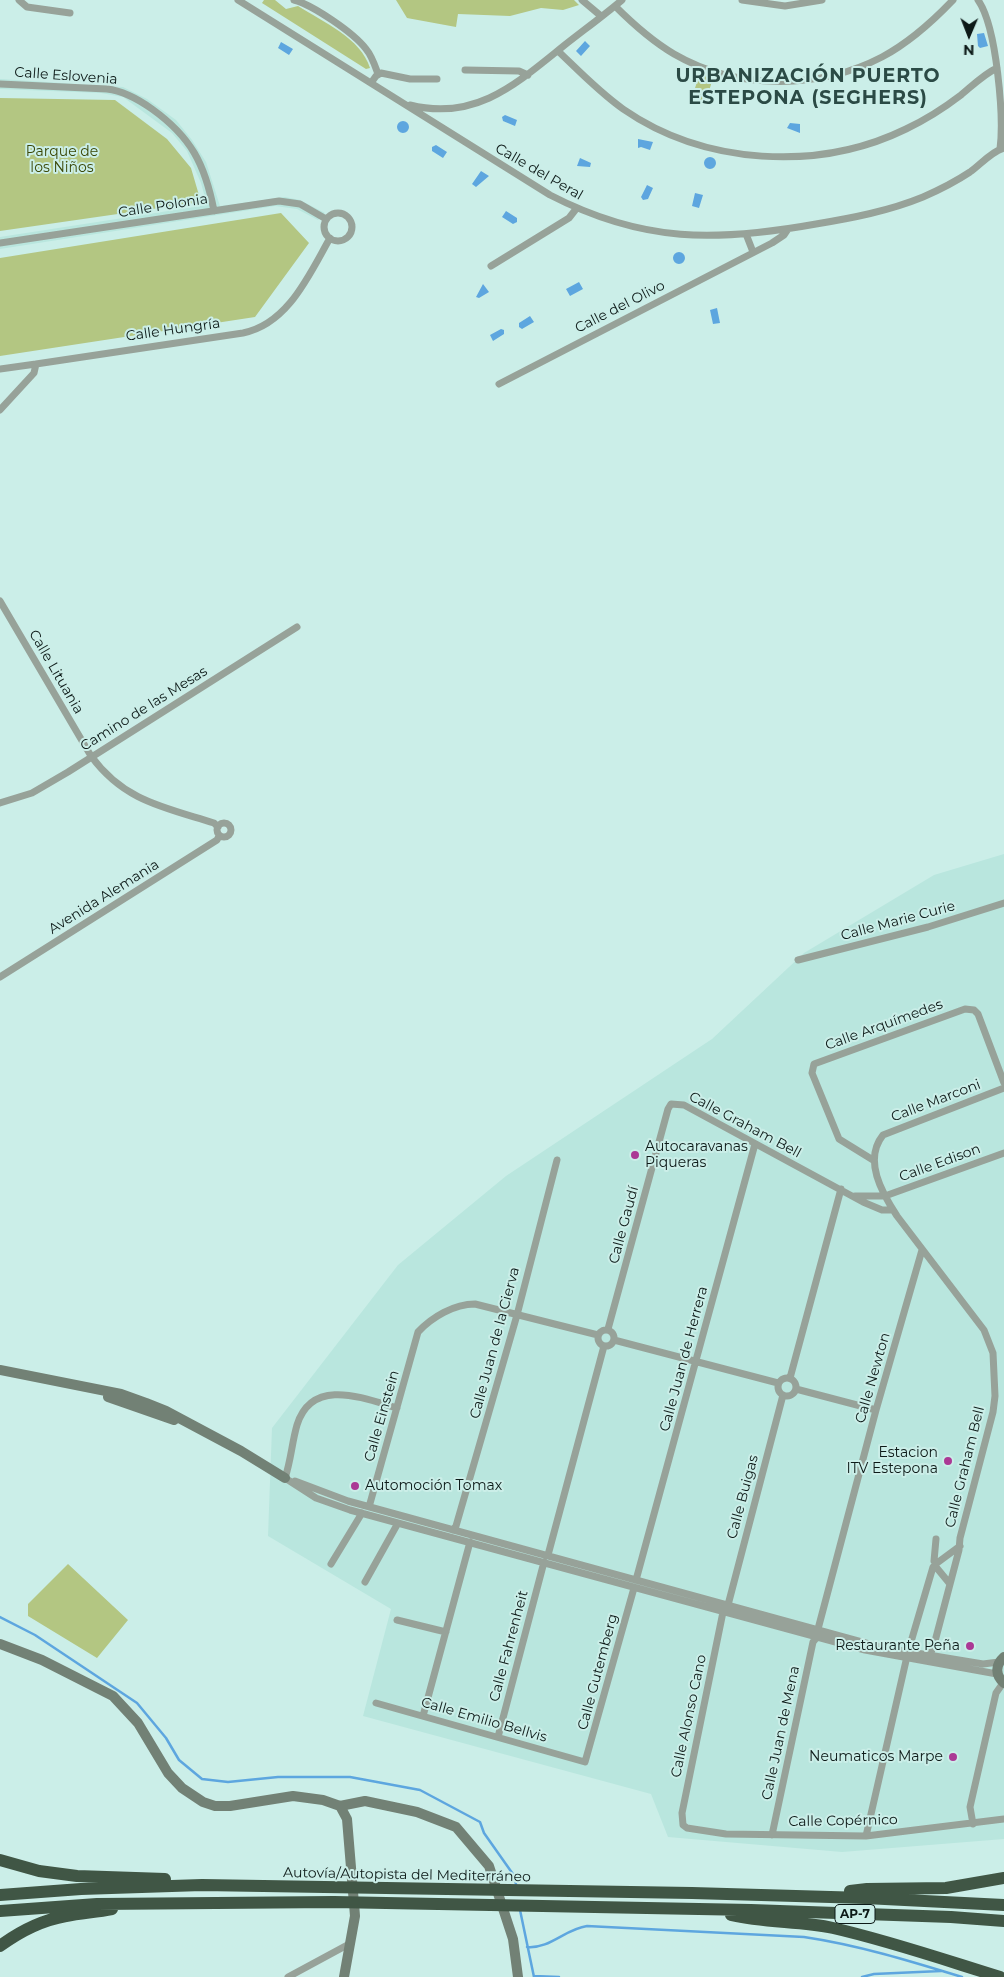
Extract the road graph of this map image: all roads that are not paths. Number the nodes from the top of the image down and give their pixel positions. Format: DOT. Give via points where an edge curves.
graph roads {
  1 [pos="18,0"];
  2 [pos="238,0"];
  3 [pos="294,0"];
  4 [pos="582,0"];
  5 [pos="622,0"];
  6 [pos="742,0"];
  7 [pos="822,0"];
  8 [pos="953,0"];
  9 [pos="978,0"];
  10 [pos="615,6"];
  11 [pos="70,13"];
  12 [pos="601,16"];
  13 [pos="558,51"];
  14 [pos="997,68"];
  15 [pos="465,70"];
  16 [pos="378,74"];
  17 [pos="528,75"];
  18 [pos="436,79"];
  19 [pos="371,83"];
  20 [pos="0,84"];
  21 [pos="404,103"];
  22 [pos="442,109"];
  23 [pos="432,121"];
  24 [pos="1002,149"];
  25 [pos="576,209"];
  26 [pos="214,211"];
  27 [pos="326,219"];
  28 [pos="788,229"];
  29 [pos="746,234"];
  30 [pos="330,238"];
  31 [pos="0,242"];
  32 [pos="753,252"];
  33 [pos="491,266"];
  34 [pos="36,364"];
  35 [pos="0,369"];
  36 [pos="499,384"];
  37 [pos="0,410"];
  38 [pos="0,601"];
  39 [pos="297,627"];
  40 [pos="91,756"];
  41 [pos="0,803"];
  42 [pos="218,827"];
  43 [pos="219,836"];
  44 [pos="1004,904"];
  45 [pos="798,960"];
  46 [pos="0,977"];
  47 [pos="1004,1083"];
  48 [pos="1004,1088"];
  49 [pos="677,1104"];
  50 [pos="756,1144"];
  51 [pos="1004,1153"];
  52 [pos="556,1160"];
  53 [pos="873,1160"];
  54 [pos="841,1189"];
  55 [pos="854,1196"];
  56 [pos="884,1196"];
  57 [pos="893,1210"];
  58 [pos="922,1250"];
  59 [pos="517,1315"];
  60 [pos="608,1329"];
  61 [pos="598,1336"];
  62 [pos="614,1340"];
  63 [pos="604,1346"];
  64 [pos="697,1361"];
  65 [pos="0,1370"];
  66 [pos="790,1378"];
  67 [pos="778,1383"];
  68 [pos="796,1389"];
  69 [pos="783,1396"];
  70 [pos="397,1408"];
  71 [pos="876,1410"];
  72 [pos="285,1478"];
  73 [pos="328,1502"];
  74 [pos="369,1507"];
  75 [pos="362,1513"];
  76 [pos="398,1524"];
  77 [pos="453,1530"];
  78 [pos="936,1539"];
  79 [pos="494,1541"];
  80 [pos="470,1542"];
  81 [pos="960,1546"];
  82 [pos="546,1559"];
  83 [pos="330,1564"];
  84 [pos="935,1564"];
  85 [pos="636,1580"];
  86 [pos="364,1582"];
  87 [pos="950,1584"];
  88 [pos="634,1588"];
  89 [pos="661,1595"];
  90 [pos="726,1608"];
  91 [pos="397,1620"];
  92 [pos="818,1629"];
  93 [pos="446,1632"];
  94 [pos="817,1637"];
  95 [pos="0,1644"];
  96 [pos="865,1650"];
  97 [pos="907,1656"];
  98 [pos="930,1656"];
  99 [pos="1002,1659"];
  100 [pos="920,1661"];
  101 [pos="1002,1680"];
  102 [pos="376,1703"];
  103 [pos="423,1716"];
  104 [pos="498,1737"];
  105 [pos="586,1762"];
  106 [pos="340,1806"];
  107 [pos="1004,1819"];
  108 [pos="973,1824"];
  109 [pos="683,1825"];
  110 [pos="772,1835"];
  111 [pos="866,1836"];
  112 [pos="0,1860"];
  113 [pos="1004,1878"];
  114 [pos="202,1885"];
  115 [pos="0,1895"];
  116 [pos="813,1897"];
  117 [pos="545,1899"];
  118 [pos="141,1903"];
  119 [pos="1004,1905"];
  120 [pos="706,1910"];
  121 [pos="0,1911"];
  122 [pos="1004,1920"];
  123 [pos="351,1943"];
  124 [pos="0,1946"];
  125 [pos="288,1977"];
  126 [pos="344,1977"];
  127 [pos="518,1977"];
  128 [pos="1000,1977"];
  1 -- 11 [label="street" via="27,7"];
  2 -- 19 [label="street, Calle del Peral"];
  3 -- 16 [label="street" via="362,44"];
  4 -- 12 [label="street"];
  5 -- 10 [label="street"];
  6 -- 7 [label="street" via="785,6"];
  8 -- 10 [label="street" via="924,28 882,57 833,75 793,81 745,78 702,67 661,46"];
  9 -- 14 [label="street" via="993,32"];
  10 -- 12 [label="street"];
  12 -- 13 [label="street"];
  13 -- 14 [label="street" via="606,95 658,129 709,147 760,156 830,153 886,138 935,113"];
  13 -- 17 [label="street"];
  14 -- 24 [label="street"];
  15 -- 17 [label="street" via="518,71"];
  16 -- 18 [label="street" via="415,80"];
  16 -- 19 [label="street"];
  17 -- 22 [label="street" via="507,90 481,102"];
  19 -- 21 [label="street, Calle del Peral"];
  20 -- 26 [label="street, Calle Eslovenia" via="107,89 135,98 176,128 192,147 207,179"];
  21 -- 22 [label="street"];
  21 -- 23 [label="street, Calle del Peral"];
  22 -- 23 [label="street"];
  23 -- 25 [label="street, Calle del Peral"];
  24 -- 28 [label="street, Calle del Peral" via="953,182 916,200 849,218"];
  25 -- 29 [label="street, Calle del Peral" via="659,233 705,237"];
  25 -- 33 [label="street" via="569,218"];
  26 -- 27 [label="street, Calle Polonia" via="286,201 300,204"];
  26 -- 31 [label="street, Calle Polonia"];
  27 -- 30 [label="street" via="323,227"];
  27 -- 30 [label="street" via="334,214 344,214 352,226 346,239 340,242"];
  28 -- 29 [label="street, Calle del Peral"];
  28 -- 32 [label="street, Calle del Olivo" via="775,241"];
  29 -- 32 [label="street"];
  30 -- 34 [label="street, Calle Hungría" via="287,306 274,320 260,328"];
  32 -- 36 [label="street, Calle del Olivo"];
  34 -- 35 [label="street, Calle Hungría"];
  34 -- 37 [label="street" via="34,373"];
  38 -- 40 [label="street, Calle Lituania"];
  39 -- 40 [label="street, Camino de las Mesas"];
  40 -- 41 [label="street, Camino de las Mesas" via="32,793"];
  40 -- 42 [label="street, Calle Lituania" via="102,771 127,792"];
  42 -- 43 [label="street"];
  42 -- 43 [label="street" via="225,824 231,830 228,836"];
  43 -- 46 [label="street, Avenida Alemania"];
  44 -- 45 [label="street, Calle Marie Curie"];
  47 -- 53 [label="street, Calle Arquímedes" via="978,1014 965,1009 814,1064 812,1073 839,1139"];
  48 -- 53 [label="street, Calle Marconi" via="883,1135 876,1144"];
  49 -- 50 [label="street, Calle Graham Bell"];
  49 -- 60 [label="street, Calle Gaudí" via="671,1104 668,1109"];
  50 -- 54 [label="street, Calle Graham Bell"];
  50 -- 64 [label="street, Calle Juan de Herrera"];
  51 -- 56 [label="street, Calle Edison"];
  52 -- 59 [label="street, Calle Juan de la Cierva"];
  53 -- 56 [label="street"];
  54 -- 55 [label="street, Calle Graham Bell"];
  54 -- 66 [label="street"];
  55 -- 56 [label="street, Calle Graham Bell"];
  55 -- 57 [label="street, Calle Graham Bell" via="882,1210"];
  56 -- 57 [label="street, Calle Graham Bell"];
  57 -- 58 [label="street, Calle Graham Bell"];
  58 -- 71 [label="street, Calle Newton"];
  58 -- 81 [label="street, Calle Graham Bell" via="984,1330 993,1354 992,1412"];
  59 -- 61 [label="street"];
  59 -- 70 [label="street, Calle Einstein" via="466,1304 432,1319 418,1332"];
  59 -- 77 [label="street, Calle Juan de la Cierva"];
  60 -- 61 [label="street" via="602,1330"];
  60 -- 62 [label="street" via="614,1333"];
  61 -- 63 [label="street"];
  62 -- 63 [label="street"];
  62 -- 64 [label="street"];
  63 -- 82 [label="street"];
  64 -- 67 [label="street"];
  64 -- 85 [label="street, Calle Juan de Herrera"];
  65 -- 72 [label="street" via="81,1386 188,1424 241,1450"];
  66 -- 67 [label="street"];
  66 -- 68 [label="street"];
  67 -- 69 [label="street"];
  68 -- 69 [label="street" via="790,1396"];
  68 -- 71 [label="street"];
  69 -- 90 [label="street, Calle Buigas"];
  70 -- 72 [label="street" via="360,1397 335,1394 314,1400 298,1422"];
  70 -- 74 [label="street, Calle Einstein"];
  71 -- 92 [label="street, Calle Newton"];
  72 -- 73 [label="street"];
  72 -- 74 [label="street"];
  73 -- 74 [label="street" via="364,1510"];
  73 -- 75 [label="street"];
  74 -- 77 [label="street"];
  75 -- 76 [label="street"];
  75 -- 83 [label="street"];
  76 -- 80 [label="street"];
  76 -- 86 [label="street"];
  77 -- 79 [label="street"];
  78 -- 84 [label="street"];
  79 -- 80 [label="street"];
  79 -- 82 [label="street"];
  80 -- 82 [label="street" via="521,1556"];
  80 -- 93 [label="street"];
  81 -- 84 [label="street"];
  81 -- 87 [label="street, Calle Graham Bell"];
  82 -- 85 [label="street"];
  82 -- 88 [label="street"];
  82 -- 104 [label="street, Calle Fahrenheit"];
  84 -- 87 [label="street"];
  84 -- 97 [label="street"];
  85 -- 89 [label="street"];
  85 -- 90 [label="street"];
  87 -- 98 [label="street, Calle Graham Bell"];
  88 -- 89 [label="street"];
  88 -- 105 [label="street, Calle Gutemberg"];
  89 -- 90 [label="street"];
  90 -- 92 [label="street"];
  90 -- 94 [label="street"];
  90 -- 109 [label="street, Calle Alonso Cano" via="682,1813"];
  91 -- 93 [label="street"];
  92 -- 96 [label="street"];
  92 -- 97 [label="street"];
  93 -- 103 [label="street"];
  94 -- 96 [label="street"];
  94 -- 110 [label="street, Calle Juan de Mena" via="813,1642"];
  95 -- 106 [label="street" via="42,1660 113,1696 138,1723 168,1773 182,1788 203,1802 230,1806 293,1796"];
  96 -- 97 [label="street"];
  97 -- 98 [label="street"];
  97 -- 100 [label="street"];
  97 -- 111 [label="street"];
  98 -- 99 [label="street" via="983,1664"];
  98 -- 100 [label="street"];
  99 -- 101 [label="street"];
  100 -- 101 [label="street"];
  101 -- 108 [label="street" via="970,1807"];
  102 -- 103 [label="street, Calle Emilio Bellvis"];
  103 -- 104 [label="street, Calle Emilio Bellvis"];
  104 -- 105 [label="street, Calle Emilio Bellvis"];
  106 -- 123 [label="street" via="346,1819 355,1916"];
  106 -- 127 [label="street" via="365,1801 417,1812 456,1827 489,1866 513,1939"];
  107 -- 108 [label="street, Calle Copérnico"];
  108 -- 111 [label="street, Calle Copérnico"];
  109 -- 110 [label="street, Calle Copérnico" via="692,1830 726,1834"];
  110 -- 111 [label="street, Calle Copérnico"];
  112 -- 114 [label="highway" via="39,1871 77,1876 159,1878"];
  113 -- 116 [label="highway" via="946,1888 867,1889"];
  114 -- 115 [label="highway, Autovía/Autopista del Mediterráneo"];
  114 -- 117 [label="highway, Autovía/Autopista del Mediterráneo"];
  116 -- 117 [label="highway, Autovía/Autopista del Mediterráneo" via="692,1893"];
  116 -- 119 [label="highway, AP-7"];
  117 -- 118 [label="highway, Autovía/Autopista del Mediterráneo"];
  117 -- 120 [label="highway, Autovía/Autopista del Mediterráneo"];
  118 -- 121 [label="highway, Autovía/Autopista del Mediterráneo"];
  118 -- 124 [label="highway" via="46,1922"];
  120 -- 122 [label="highway, AP-7"];
  120 -- 128 [label="highway" via="750,1920 832,1928"];
  123 -- 125 [label="street"];
  123 -- 126 [label="street"];
}
